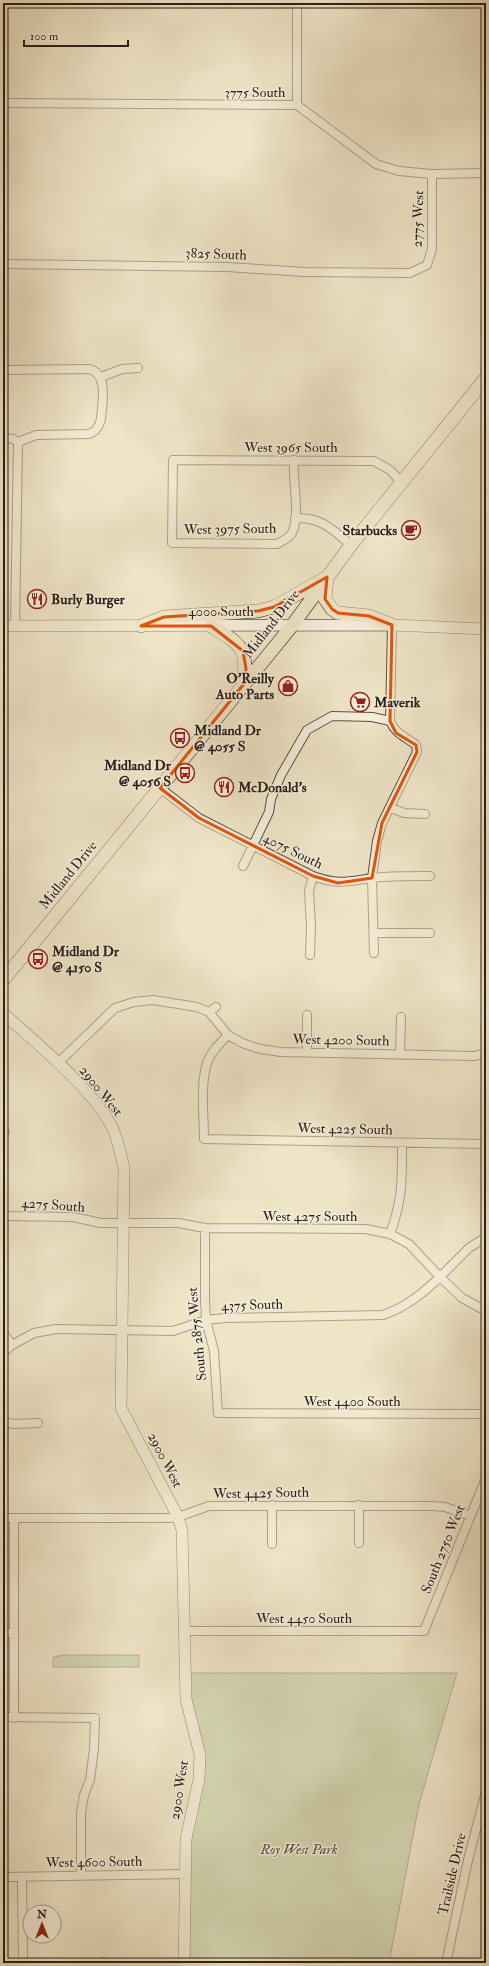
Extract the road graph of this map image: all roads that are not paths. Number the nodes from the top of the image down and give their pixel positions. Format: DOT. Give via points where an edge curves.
graph roads {
  1 [pos="296,3"];
  2 [pos="3,103"];
  3 [pos="297,105"];
  4 [pos="486,173"];
  5 [pos="432,174"];
  6 [pos="3,264"];
  7 [pos="427,265"];
  8 [pos="138,368"];
  9 [pos="3,370"];
  10 [pos="98,375"];
  11 [pos="486,378"];
  12 [pos="3,438"];
  13 [pos="18,442"];
  14 [pos="294,460"];
  15 [pos="401,482"];
  16 [pos="295,518"];
  17 [pos="172,543"];
  18 [pos="351,545"];
  19 [pos="327,577"];
  20 [pos="392,625"];
  21 [pos="3,626"];
  22 [pos="15,626"];
  23 [pos="141,626"];
  24 [pos="211,626"];
  25 [pos="291,626"];
  26 [pos="486,629"];
  27 [pos="243,686"];
  28 [pos="390,721"];
  29 [pos="160,788"];
  30 [pos="391,808"];
  31 [pos="425,814"];
  32 [pos="254,846"];
  33 [pos="243,866"];
  34 [pos="313,876"];
  35 [pos="430,876"];
  36 [pos="372,878"];
  37 [pos="374,933"];
  38 [pos="430,933"];
  39 [pos="374,953"];
  40 [pos="310,956"];
  41 [pos="3,980"];
  42 [pos="216,1006"];
  43 [pos="209,1012"];
  44 [pos="3,1013"];
  45 [pos="307,1015"];
  46 [pos="401,1017"];
  47 [pos="228,1035"];
  48 [pos="307,1052"];
  49 [pos="486,1053"];
  50 [pos="400,1055"];
  51 [pos="58,1063"];
  52 [pos="402,1143"];
  53 [pos="486,1144"];
  54 [pos="3,1216"];
  55 [pos="101,1223"];
  56 [pos="122,1223"];
  57 [pos="205,1228"];
  58 [pos="390,1234"];
  59 [pos="486,1237"];
  60 [pos="440,1277"];
  61 [pos="486,1311"];
  62 [pos="206,1320"];
  63 [pos="121,1330"];
  64 [pos="3,1332"];
  65 [pos="12,1345"];
  66 [pos="3,1353"];
  67 [pos="218,1413"];
  68 [pos="486,1414"];
  69 [pos="3,1422"];
  70 [pos="38,1423"];
  71 [pos="486,1478"];
  72 [pos="359,1505"];
  73 [pos="272,1506"];
  74 [pos="471,1516"];
  75 [pos="178,1517"];
  76 [pos="3,1518"];
  77 [pos="14,1518"];
  78 [pos="359,1543"];
  79 [pos="272,1544"];
  80 [pos="184,1631"];
  81 [pos="424,1631"];
  82 [pos="3,1633"];
  83 [pos="14,1633"];
  84 [pos="3,1717"];
  85 [pos="14,1718"];
  86 [pos="486,1791"];
  87 [pos="185,1874"];
  88 [pos="81,1875"];
  89 [pos="3,1877"];
  90 [pos="22,1877"];
  91 [pos="23,1963"];
  92 [pos="184,1963"];
  93 [pos="446,1963"];
  1 -- 3 [label="street"];
  2 -- 3 [label="street, 3775 South"];
  3 -- 5 [label="street, 3775 South" via="376,164 399,171"];
  4 -- 5 [label="street, 3775 South"];
  5 -- 7 [label="street, 2775 West" via="432,249"];
  6 -- 7 [label="street, 3825 South" via="227,267 304,272 403,273 410,273"];
  8 -- 10 [label="street"];
  9 -- 10 [label="street" via="89,370"];
  10 -- 13 [label="street" via="101,419 95,432 36,435"];
  11 -- 15 [label="main road, Midland Drive"];
  12 -- 13 [label="street"];
  13 -- 22 [label="street"];
  14 -- 15 [label="street, West 3965 South" via="374,461 390,470"];
  14 -- 16 [label="street"];
  14 -- 17 [label="street, West 3965 South" via="173,460"];
  15 -- 18 [label="main road, Midland Drive"];
  16 -- 17 [label="street, West 3975 South" via="292,533 277,544"];
  16 -- 18 [label="street, West 3975 South" via="315,519"];
  18 -- 19 [label="main road, Midland Drive"];
  19 -- 20 [label="main road" via="325,598 332,609 338,613 369,616"];
  19 -- 23 [label="main road" via="269,608 258,611 164,617"];
  19 -- 25 [label="main road, Midland Drive"];
  20 -- 25 [label="street, 4000 South"];
  20 -- 26 [label="street, 4000 South"];
  20 -- 28 [label="street"];
  21 -- 22 [label="street, 4000 South"];
  22 -- 23 [label="street, 4000 South"];
  23 -- 24 [label="street, 4000 South"];
  24 -- 25 [label="street, 4000 South"];
  24 -- 27 [label="main road" via="231,639 243,651 246,669"];
  25 -- 27 [label="main road, Midland Drive"];
  27 -- 29 [label="main road, Midland Drive"];
  28 -- 30 [label="street" via="396,733 416,745 417,752"];
  28 -- 32 [label="street" via="372,717 332,716 307,730 281,775"];
  29 -- 32 [label="street, 4075 South" via="199,818"];
  29 -- 41 [label="main road, Midland Drive"];
  30 -- 31 [label="street" via="404,813"];
  30 -- 36 [label="street" via="382,823"];
  32 -- 33 [label="street"];
  32 -- 34 [label="street, 4075 South"];
  34 -- 36 [label="street, 4075 South" via="338,883"];
  34 -- 40 [label="street" via="310,891"];
  35 -- 36 [label="street, 4075 South"];
  36 -- 37 [label="street"];
  37 -- 38 [label="street"];
  37 -- 39 [label="street"];
  42 -- 43 [label="street"];
  43 -- 47 [label="street, West 4200 South"];
  43 -- 51 [label="street" via="188,1005 152,1000 115,1008"];
  44 -- 51 [label="street, 2900 West"];
  45 -- 48 [label="street"];
  46 -- 50 [label="street"];
  47 -- 48 [label="street, West 4200 South" via="260,1049"];
  47 -- 52 [label="street, West 4225 South" via="215,1049 204,1078 204,1139"];
  48 -- 50 [label="street, West 4200 South"];
  49 -- 50 [label="street, West 4200 South" via="475,1056"];
  51 -- 56 [label="street, 2900 West" via="93,1100 112,1127 124,1168"];
  52 -- 53 [label="street, West 4225 South"];
  52 -- 58 [label="street" via="402,1190"];
  54 -- 55 [label="street, 4275 South" via="73,1217"];
  55 -- 56 [label="street, West 4275 South"];
  56 -- 57 [label="street, West 4275 South" via="178,1223"];
  56 -- 63 [label="street, 2900 West"];
  57 -- 58 [label="street, West 4275 South" via="366,1229"];
  57 -- 62 [label="street, South 2875 West"];
  58 -- 60 [label="street, West 4275 South" via="410,1244"];
  59 -- 60 [label="street" via="469,1248"];
  60 -- 61 [label="street" via="462,1298"];
  60 -- 62 [label="street, 4375 South" via="420,1296 401,1309 383,1315"];
  62 -- 63 [label="street, 4375 South" via="173,1331"];
  62 -- 67 [label="street, South 2875 West" via="214,1351"];
  63 -- 65 [label="street, 4375 South" via="56,1329 34,1333"];
  63 -- 75 [label="street, 2900 West" via="121,1408"];
  64 -- 65 [label="street"];
  65 -- 66 [label="street, 4375 South"];
  67 -- 68 [label="street, West 4400 South"];
  69 -- 70 [label="street"];
  71 -- 74 [label="street, South 2750 West"];
  72 -- 73 [label="street, West 4425 South"];
  72 -- 74 [label="street, West 4425 South" via="445,1507"];
  72 -- 78 [label="street"];
  73 -- 75 [label="street, West 4425 South" via="209,1506"];
  73 -- 79 [label="street"];
  74 -- 81 [label="street, South 2750 West"];
  75 -- 77 [label="street, West 4425 South"];
  75 -- 80 [label="street, 2900 West" via="182,1530"];
  76 -- 77 [label="street, West 4425 South"];
  77 -- 83 [label="street"];
  80 -- 81 [label="street, West 4450 South"];
  80 -- 87 [label="street, 2900 West" via="186,1700 200,1755 200,1779 186,1839"];
  82 -- 83 [label="street"];
  83 -- 85 [label="street"];
  84 -- 85 [label="street"];
  85 -- 88 [label="street" via="95,1718 90,1780 81,1813"];
  86 -- 93 [label="street, Trailside Drive"];
  87 -- 88 [label="street, West 4600 South"];
  87 -- 92 [label="street, 2900 West"];
  88 -- 90 [label="street, West 4600 South"];
  89 -- 90 [label="street, West 4600 South"];
  90 -- 91 [label="street"];
}
